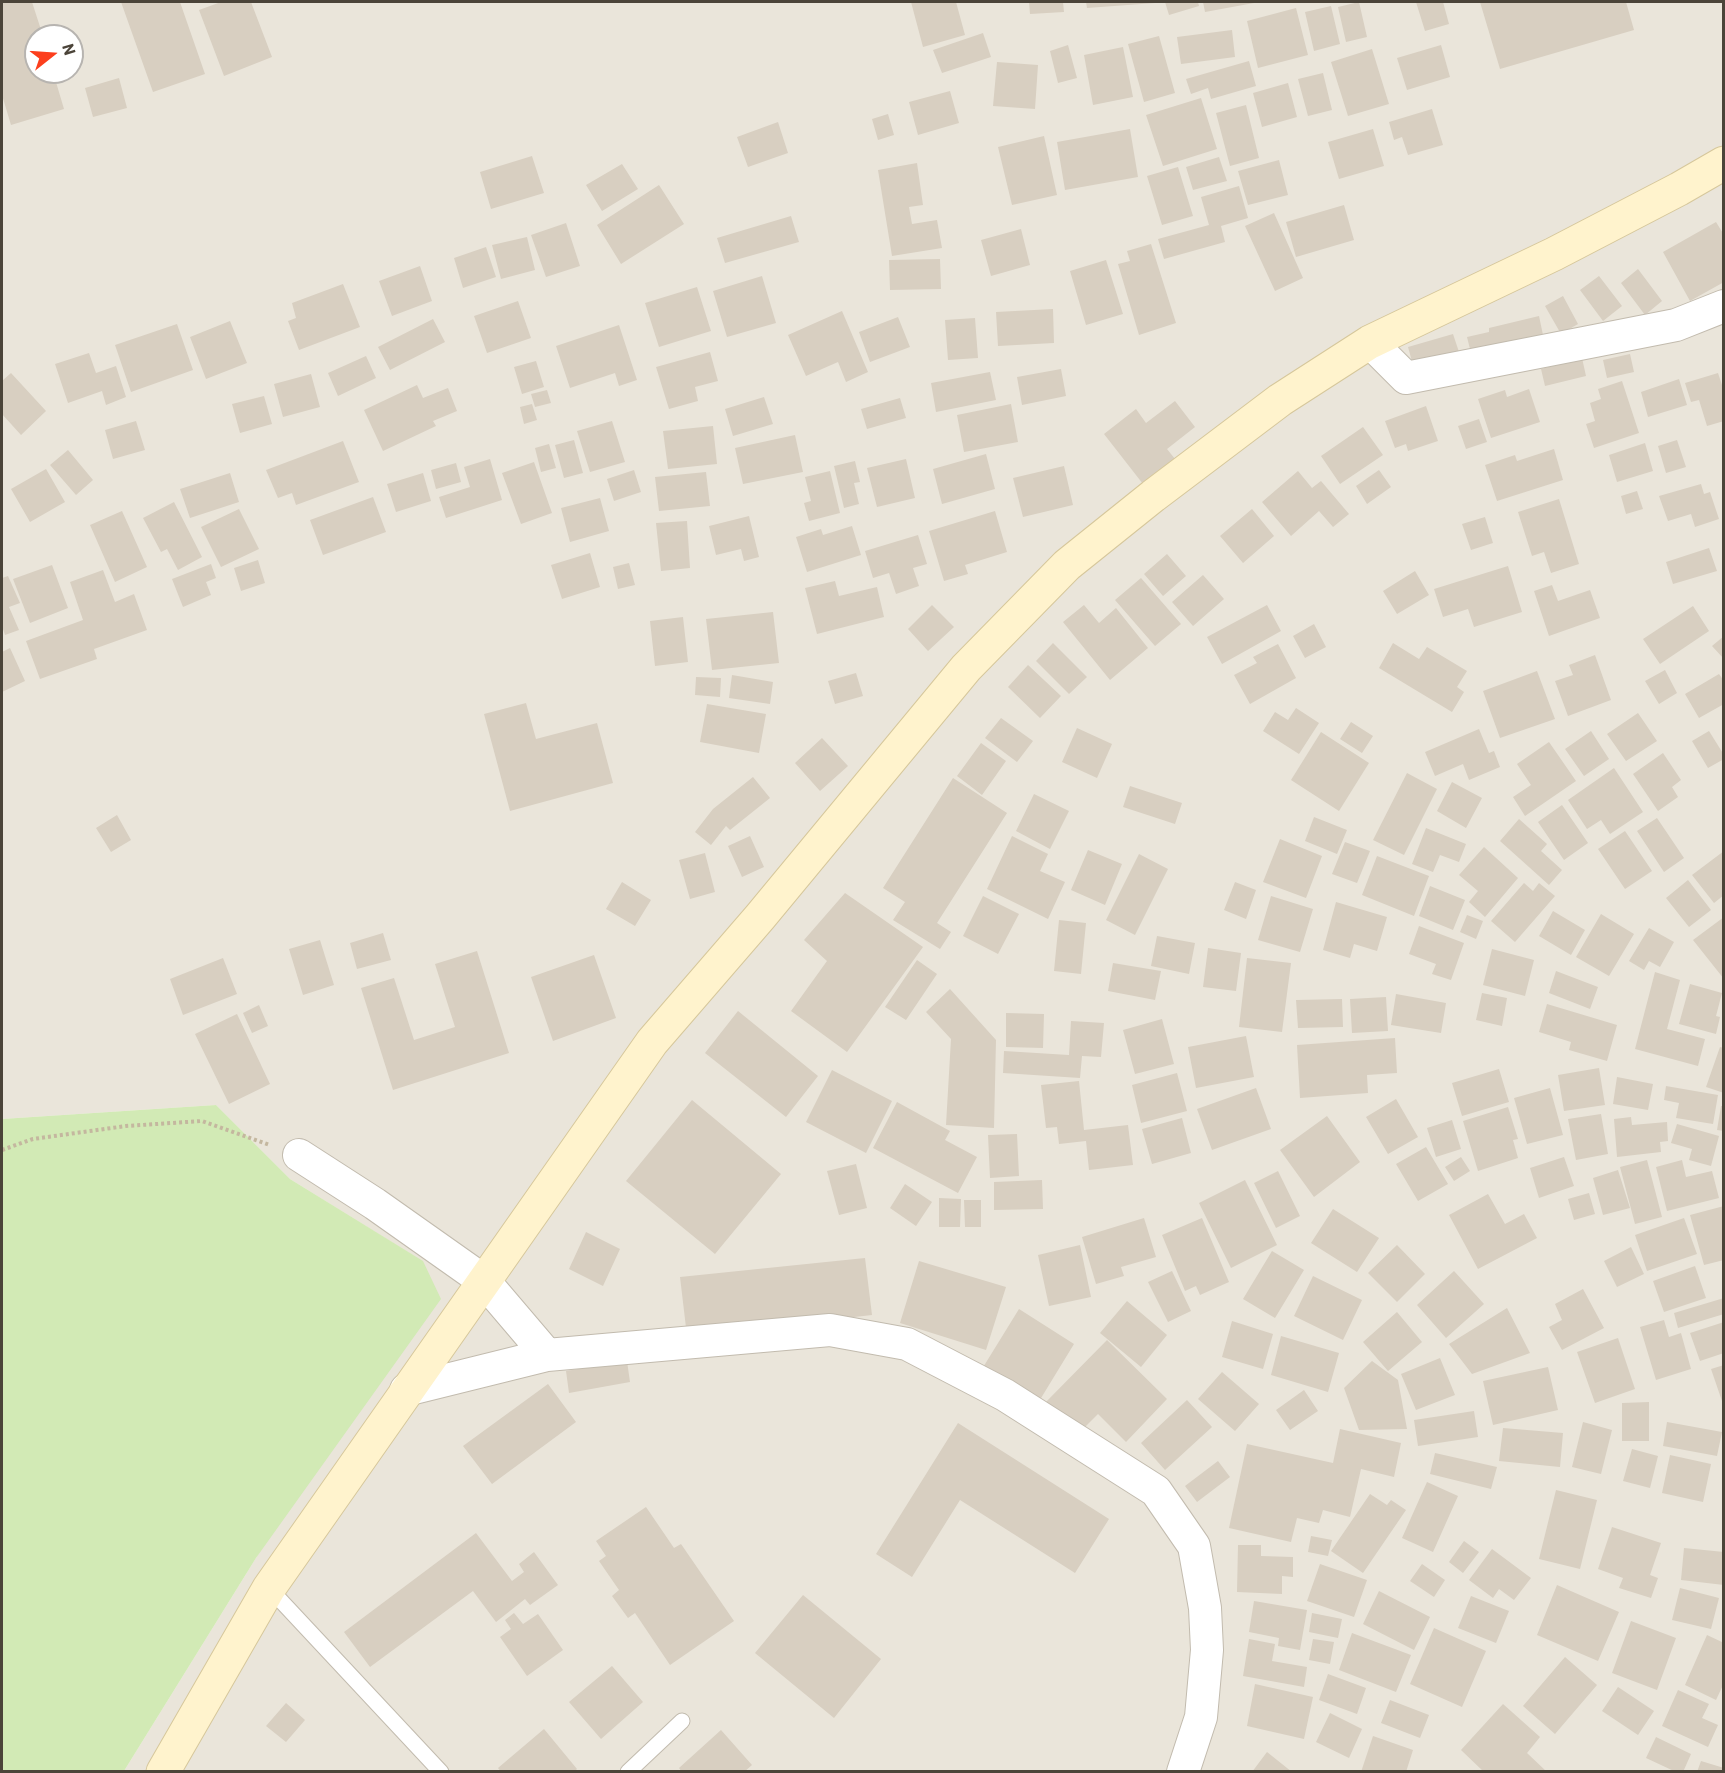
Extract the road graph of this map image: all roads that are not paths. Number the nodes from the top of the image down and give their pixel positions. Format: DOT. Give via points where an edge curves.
graph roads {
  1 [pos="1724,162"];
  2 [pos="1724,306"];
  3 [pos="1370,342"];
  4 [pos="299,1155"];
  5 [pos="484,1281"];
  6 [pos="547,1355"];
  7 [pos="406,1390"];
  8 [pos="269,1588"];
  9 [pos="682,1721"];
  10 [pos="163,1772"];
  11 [pos="441,1772"];
  12 [pos="628,1772"];
  13 [pos="1183,1772"];
  1 -- 3 [label="street" via="1554,254"];
  2 -- 3 [label="street" via="1676,325 1406,378"];
  3 -- 5 [label="street" via="1280,400 1110,530 1067,565 966,668 652,1042"];
  4 -- 5 [label="street"];
  5 -- 6 [label="street"];
  5 -- 7 [label="street"];
  6 -- 7 [label="street"];
  6 -- 13 [label="street" via="830,1330 907,1344 1005,1395 1156,1491 1194,1546 1205,1608 1207,1650 1201,1717"];
  7 -- 8 [label="street"];
  8 -- 10 [label="street"];
  8 -- 11 [label="lane"];
  9 -- 12 [label="lane"];
}
